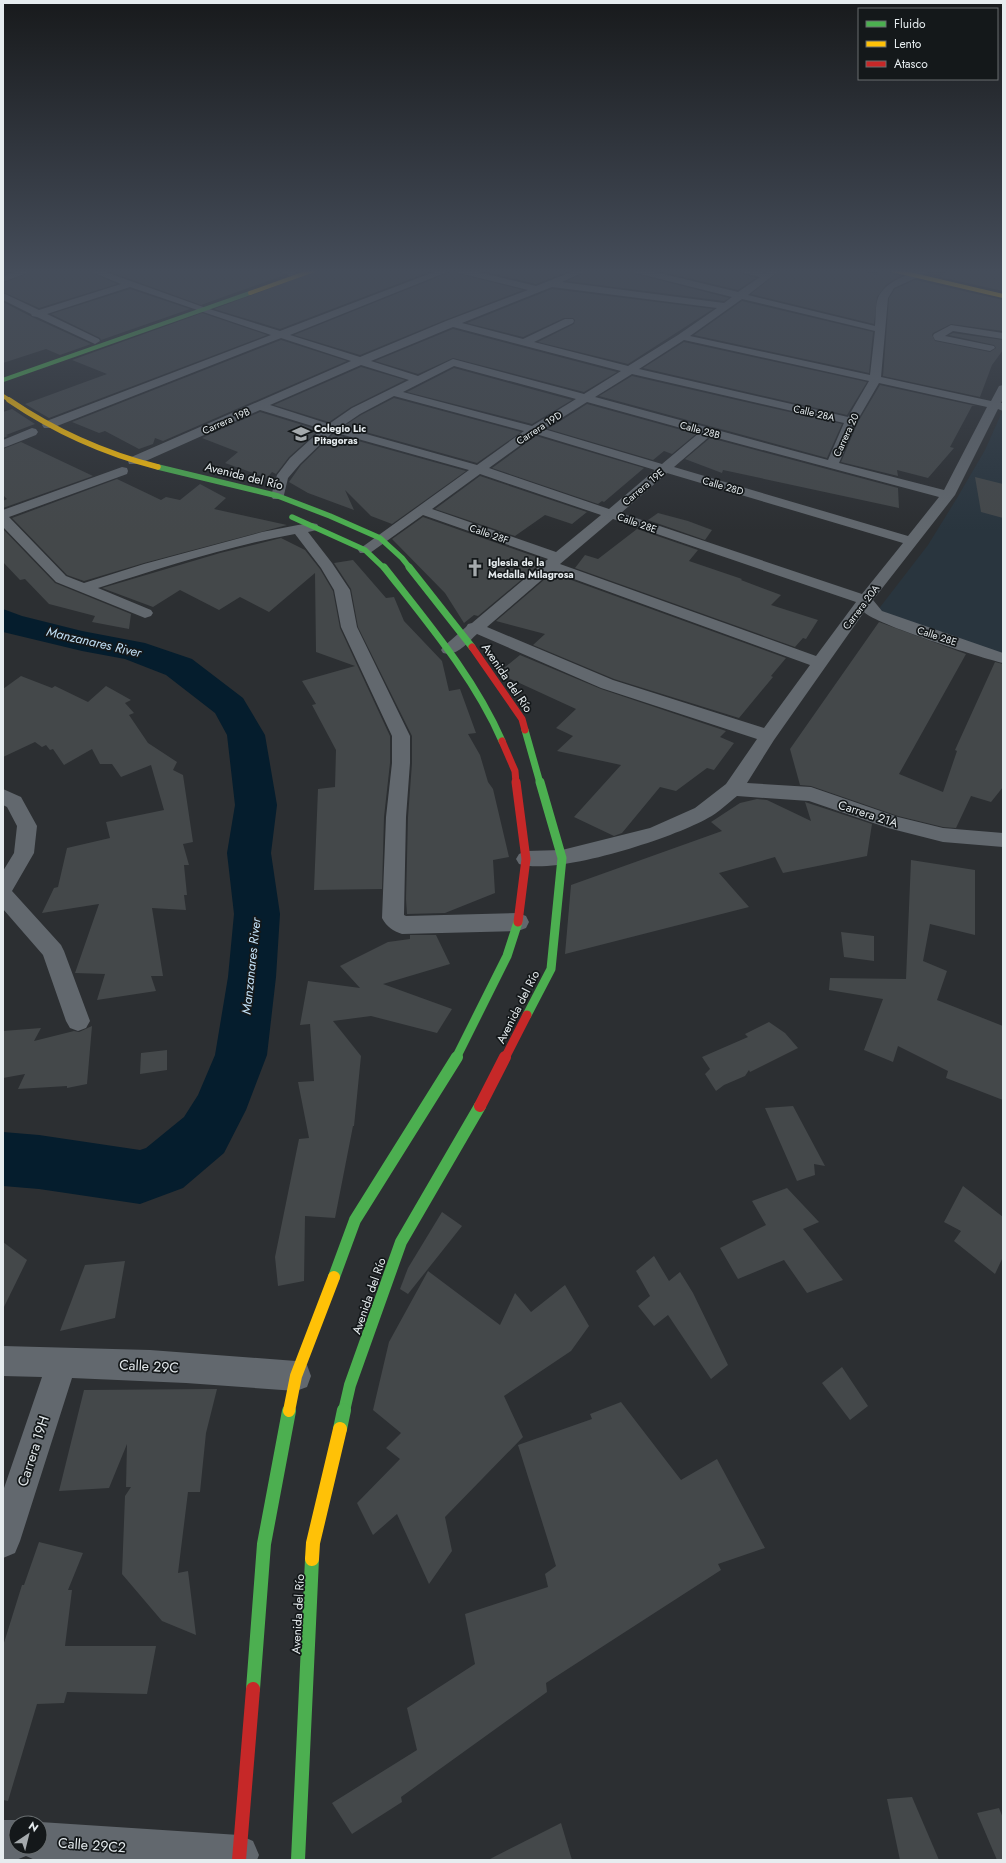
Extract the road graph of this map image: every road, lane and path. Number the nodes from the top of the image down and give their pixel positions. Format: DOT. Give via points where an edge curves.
graph roads {
  1 [pos="49,357"];
  2 [pos="65,357"];
  3 [pos="224,357"];
  4 [pos="348,357"];
  5 [pos="370,357"];
  6 [pos="576,357"];
  7 [pos="650,357"];
  8 [pos="771,357"];
  9 [pos="878,357"];
  10 [pos="360,361"];
  11 [pos="629,370"];
  12 [pos="3,373"];
  13 [pos="417,379"];
  14 [pos="3,380"];
  15 [pos="875,380"];
  16 [pos="1003,388"];
  17 [pos="392,392"];
  18 [pos="3,396"];
  19 [pos="585,399"];
  20 [pos="261,406"];
  21 [pos="999,406"];
  22 [pos="851,421"];
  23 [pos="20,424"];
  24 [pos="48,425"];
  25 [pos="331,428"];
  26 [pos="534,430"];
  27 [pos="708,432"];
  28 [pos="36,433"];
  29 [pos="3,444"];
  30 [pos="134,462"];
  31 [pos="108,465"];
  32 [pos="832,465"];
  33 [pos="478,469"];
  34 [pos="665,469"];
  35 [pos="126,471"];
  36 [pos="948,495"];
  37 [pos="278,496"];
  38 [pos="421,510"];
  39 [pos="282,513"];
  40 [pos="610,514"];
  41 [pos="3,515"];
  42 [pos="3,519"];
  43 [pos="307,528"];
  44 [pos="380,538"];
  45 [pos="911,541"];
  46 [pos="365,550"];
  47 [pos="554,561"];
  48 [pos="84,588"];
  49 [pos="865,600"];
  50 [pos="145,613"];
  51 [pos="470,632"];
  52 [pos="449,650"];
  53 [pos="1003,658"];
  54 [pos="820,663"];
  55 [pos="768,736"];
  56 [pos="733,789"];
  57 [pos="9,799"];
  58 [pos="1003,840"];
  59 [pos="562,858"];
  60 [pos="526,859"];
  61 [pos="3,889"];
  62 [pos="3,895"];
  63 [pos="518,922"];
  64 [pos="78,1021"];
  65 [pos="3,1361"];
  66 [pos="62,1362"];
  67 [pos="296,1376"];
  68 [pos="3,1541"];
  69 [pos="48,1843"];
  70 [pos="239,1858"];
  71 [pos="298,1860"];
  1 -- 12 [label="main road"];
  2 -- 14 [label="main road"];
  3 -- 24 [label="street"];
  4 -- 10 [label="street"];
  5 -- 10 [label="street, Carrera 19B"];
  6 -- 11 [label="street, Calle 28A"];
  7 -- 11 [label="street, Carrera 19D"];
  8 -- 15 [label="street"];
  9 -- 15 [label="street, Carrera 20"];
  10 -- 13 [label="street"];
  10 -- 20 [label="street, Carrera 19B"];
  11 -- 19 [label="street, Carrera 19D"];
  11 -- 22 [label="street, Calle 28A"];
  13 -- 17 [label="street"];
  13 -- 19 [label="street, Calle 28B" via="452,362"];
  15 -- 21 [label="street"];
  15 -- 22 [label="street, Carrera 20"];
  16 -- 21 [label="street, Carrera 20A"];
  17 -- 25 [label="street"];
  17 -- 26 [label="street, Calle 28D"];
  18 -- 24 [label="main road, Avenida del Río"];
  19 -- 26 [label="street, Carrera 19D"];
  19 -- 27 [label="street, Calle 28B"];
  20 -- 25 [label="street, Calle 28E"];
  20 -- 30 [label="street, Carrera 19B"];
  21 -- 36 [label="street, Carrera 20A"];
  22 -- 32 [label="street, Carrera 20"];
  23 -- 28 [label="main road"];
  24 -- 30 [label="main road, Avenida del Río"];
  25 -- 33 [label="street, Calle 28E"];
  25 -- 37 [label="street" via="295,461 282,478"];
  26 -- 33 [label="street, Carrera 19D"];
  26 -- 34 [label="street, Calle 28D"];
  27 -- 32 [label="street, Calle 28B"];
  27 -- 34 [label="street, Carrera 19E"];
  28 -- 29 [label="street"];
  30 -- 37 [label="main road, Avenida del Río"];
  31 -- 35 [label="main road"];
  32 -- 36 [label="street, Calle 28B"];
  33 -- 38 [label="street, Carrera 19D"];
  33 -- 40 [label="street, Calle 28E"];
  34 -- 40 [label="street, Carrera 19E"];
  34 -- 45 [label="street, Calle 28D"];
  35 -- 41 [label="street"];
  36 -- 45 [label="street, Carrera 20A"];
  37 -- 44 [label="main road, Avenida del Río"];
  38 -- 44 [label="street, Carrera 19D"];
  38 -- 47 [label="street, Calle 28F"];
  39 -- 43 [label="main road"];
  40 -- 47 [label="street, Carrera 19E"];
  40 -- 49 [label="street, Calle 28E"];
  42 -- 48 [label="street" via="61,579"];
  43 -- 46 [label="main road"];
  43 -- 48 [label="street" via="267,535 149,567"];
  43 -- 63 [label="street" via="342,590 349,627 401,736 394,918 402,926"];
  44 -- 46 [label="street, Carrera 19D"];
  44 -- 51 [label="main road, Avenida del Río" via="402,558"];
  45 -- 49 [label="street, Carrera 20A"];
  46 -- 52 [label="main road" via="381,564"];
  47 -- 51 [label="street, Carrera 19E"];
  47 -- 54 [label="street, Calle 28F"];
  48 -- 50 [label="street"];
  49 -- 53 [label="street, Calle 28E" via="876,614"];
  49 -- 54 [label="street, Carrera 20A"];
  51 -- 52 [label="street, Carrera 19E"];
  51 -- 55 [label="street" via="606,684"];
  51 -- 59 [label="main road, Avenida del Río" via="522,719"];
  52 -- 60 [label="main road" via="495,725 515,771"];
  54 -- 55 [label="street, Carrera 20A"];
  55 -- 56 [label="street, Carrera 20A"];
  56 -- 58 [label="street, Carrera 21A" via="811,794 895,823 943,835"];
  56 -- 59 [label="street, Carrera 20A" via="702,813 655,834"];
  57 -- 61 [label="street" via="27,826 24,853"];
  59 -- 60 [label="street, Carrera 20A"];
  59 -- 71 [label="main road, Avenida del Río" via="551,969 490,1088 401,1242 350,1385 313,1543"];
  60 -- 63 [label="main road"];
  62 -- 64 [label="street" via="53,951"];
  63 -- 67 [label="main road" via="507,956 453,1065 355,1220"];
  65 -- 66 [label="street, Calle 29C"];
  66 -- 67 [label="street, Calle 29C"];
  66 -- 68 [label="street, Carrera 19H"];
  67 -- 70 [label="main road" via="264,1544"];
  69 -- 70 [label="street, Calle 29C2"];
}
